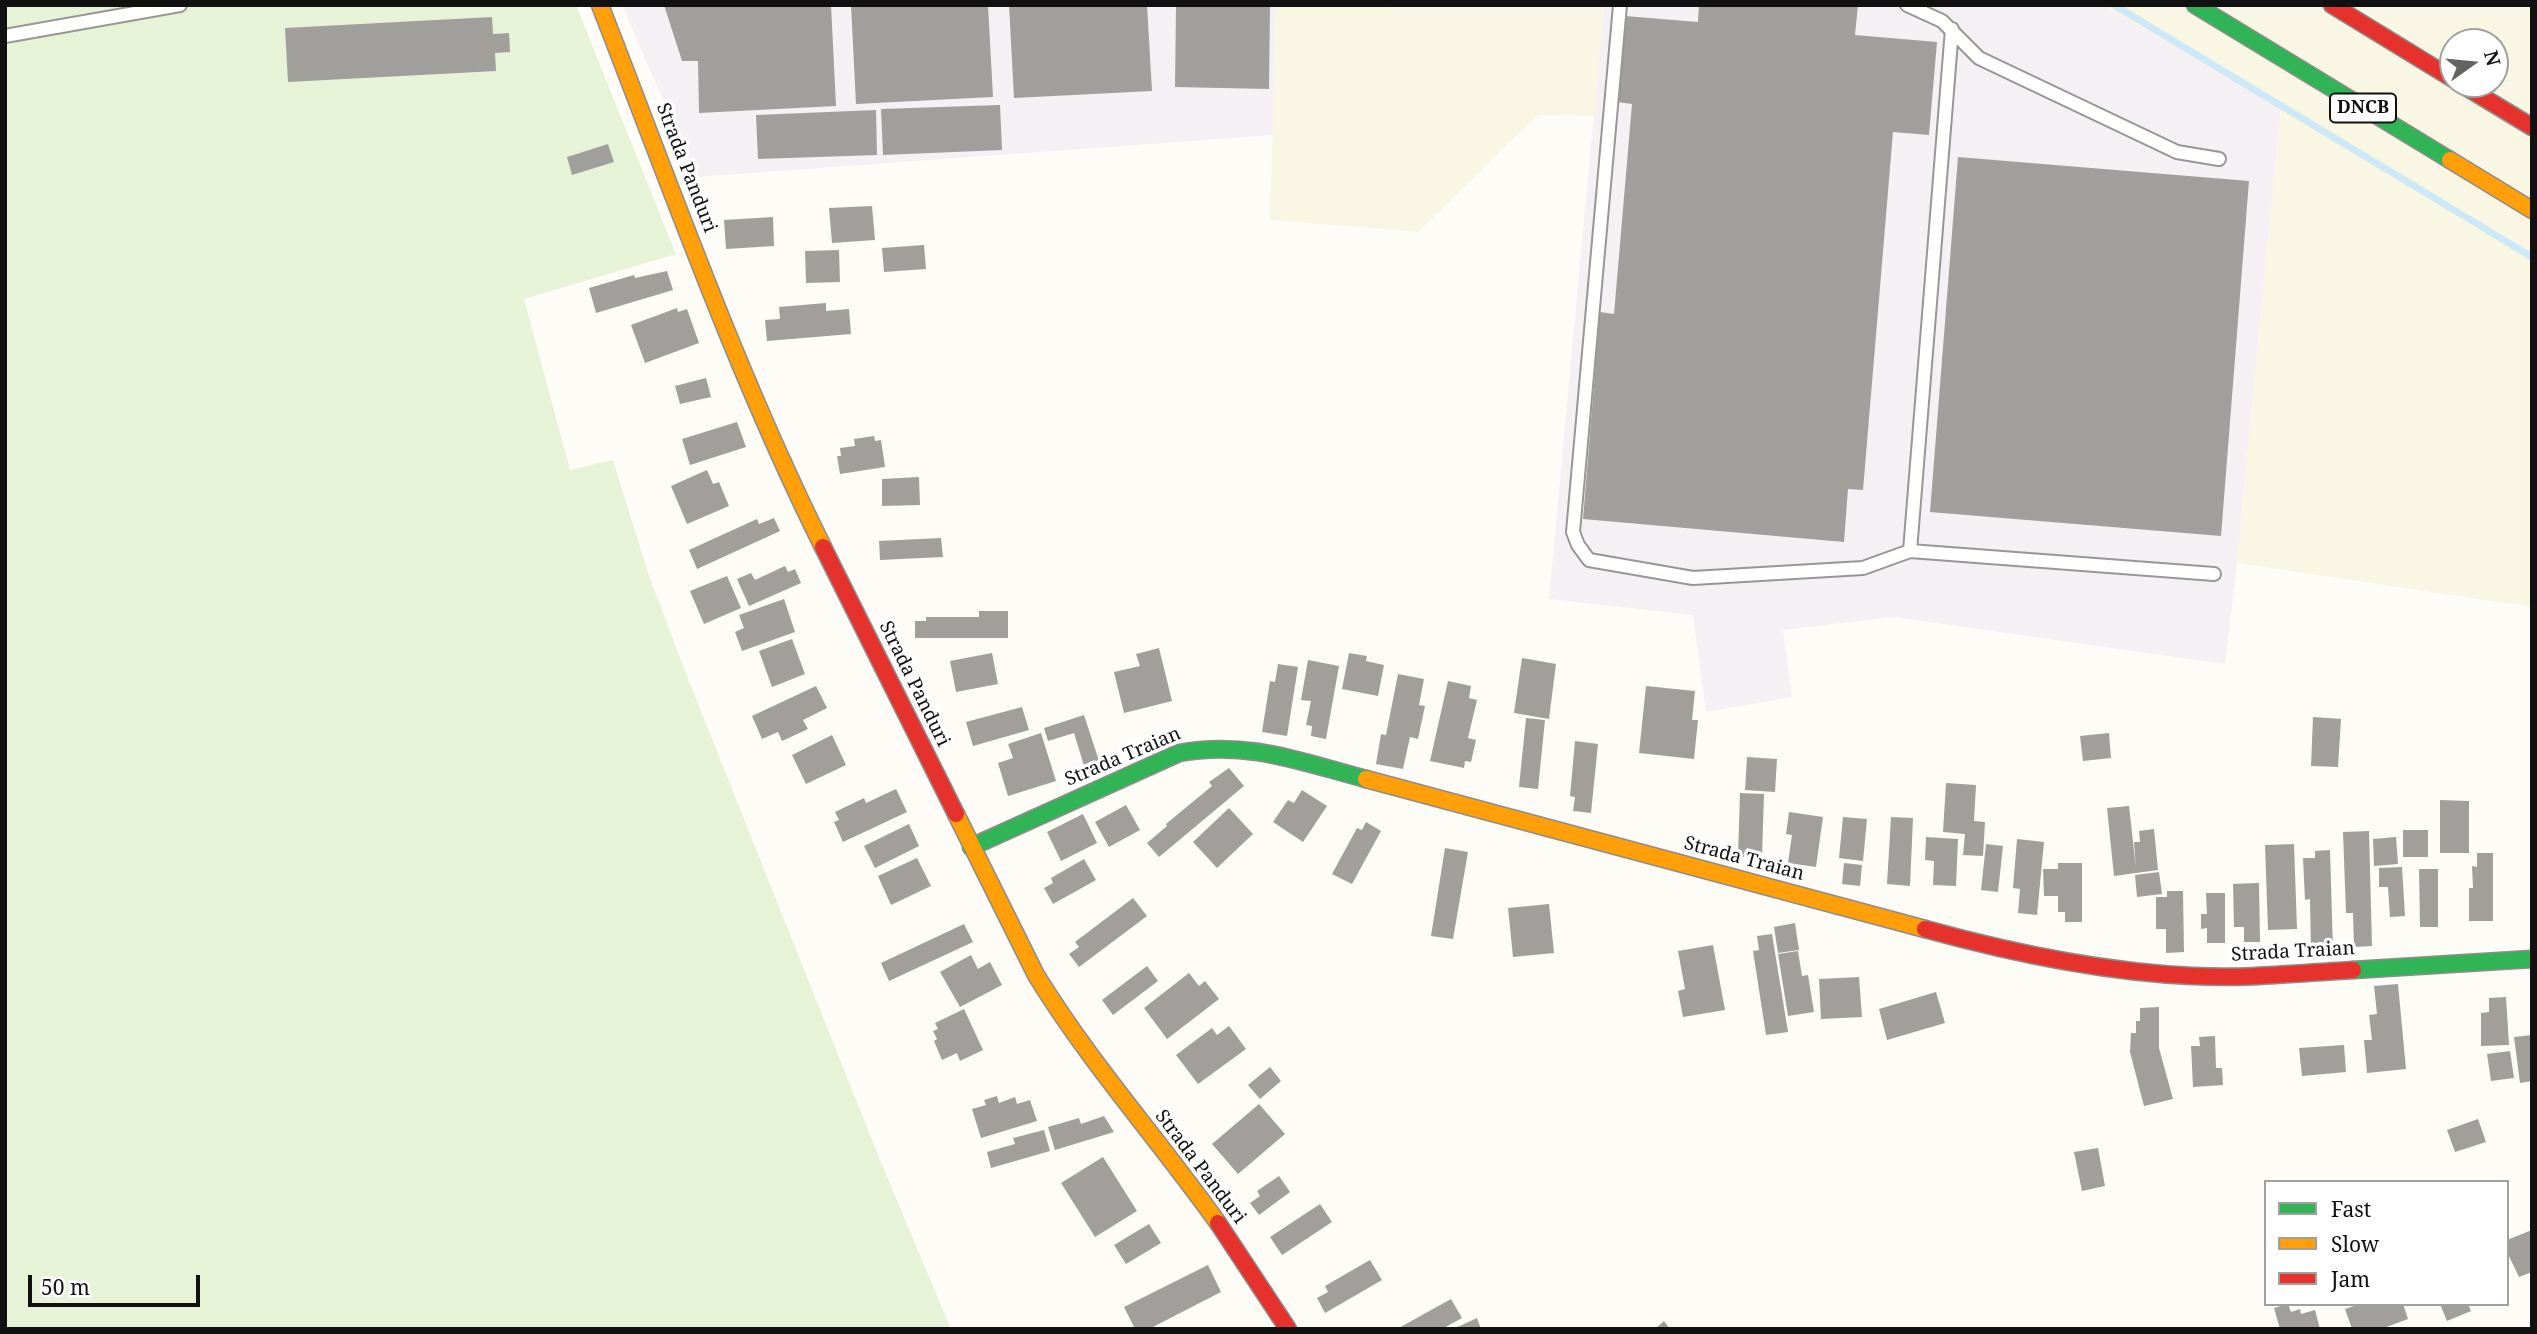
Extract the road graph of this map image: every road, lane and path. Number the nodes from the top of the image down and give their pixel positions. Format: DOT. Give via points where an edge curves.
graph roads {
  1 [pos="180,5"];
  2 [pos="600,5"];
  3 [pos="1620,5"];
  4 [pos="1907,5"];
  5 [pos="2194,5"];
  6 [pos="2332,5"];
  7 [pos="1952,29"];
  8 [pos="5,36"];
  9 [pos="2439,70"];
  10 [pos="2484,98"];
  11 [pos="2532,127"];
  12 [pos="2219,159"];
  13 [pos="2532,210"];
  14 [pos="1910,551"];
  15 [pos="2214,574"];
  16 [pos="971,847"];
  17 [pos="2532,959"];
  18 [pos="1288,1329"];
  1 -- 8 [label="lane"];
  2 -- 16 [label="street, Strada Panduri" via="755,404"];
  3 -- 14 [label="lane" via="1573,532 1578,545 1589,560 1693,578 1863,568"];
  4 -- 7 [label="lane"];
  5 -- 13 [label="street, DNCB"];
  6 -- 9 [label="street"];
  7 -- 12 [label="lane" via="1979,58 2177,152"];
  7 -- 14 [label="lane"];
  10 -- 11 [label="street"];
  14 -- 15 [label="lane"];
  16 -- 17 [label="street, Strada Traian" via="1179,753 1232,746 2018,952 2186,977"];
  16 -- 18 [label="street, Strada Panduri" via="1062,1019 1218,1223"];
}
